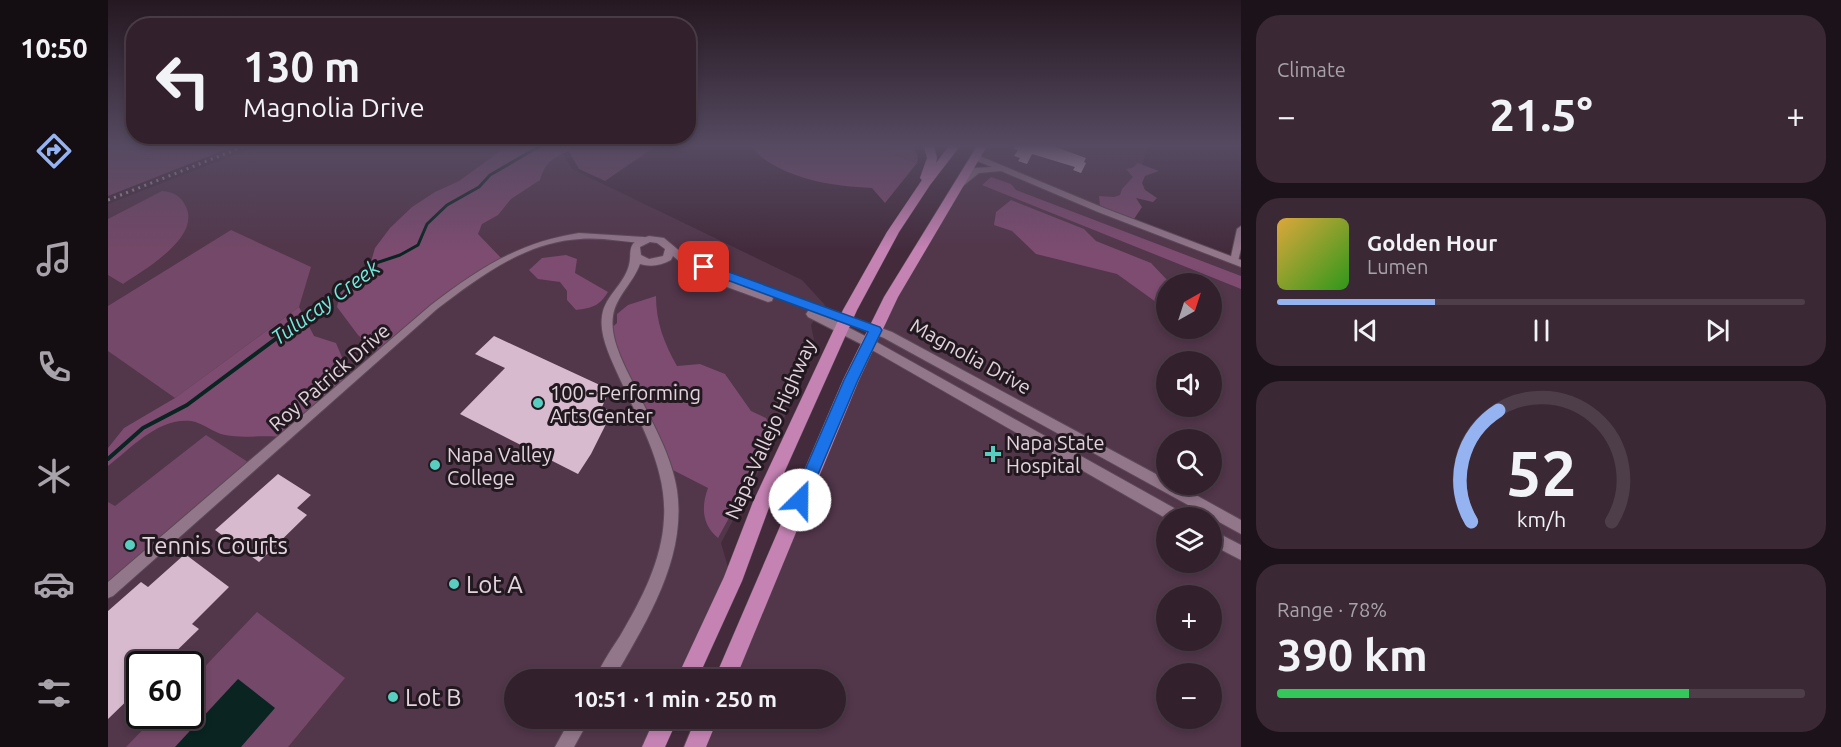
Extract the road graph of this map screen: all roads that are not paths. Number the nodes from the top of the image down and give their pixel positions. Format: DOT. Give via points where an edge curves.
graph roads {
  1 [pos="924,181"];
  2 [pos="928,181"];
  3 [pos="960,181"];
  4 [pos="964,181"];
  5 [pos="1032,181"];
  6 [pos="955,189"];
  7 [pos="920,192"];
  8 [pos="1241,229"];
  9 [pos="597,237"];
  10 [pos="644,240"];
  11 [pos="670,248"];
  12 [pos="634,253"];
  13 [pos="658,262"];
  14 [pos="1237,262"];
  15 [pos="626,280"];
  16 [pos="844,323"];
  17 [pos="872,337"];
  18 [pos="937,362"];
  19 [pos="926,376"];
  20 [pos="1158,507"];
  21 [pos="1226,518"];
  22 [pos="1222,525"];
  23 [pos="1241,527"];
  24 [pos="1222,542"];
  25 [pos="1241,553"];
  26 [pos="108,591"];
  27 [pos="609,669"];
  28 [pos="691,669"];
  29 [pos="729,669"];
  30 [pos="574,729"];
  31 [pos="662,729"];
  32 [pos="702,729"];
  33 [pos="564,747"];
  34 [pos="653,747"];
  35 [pos="694,747"];
  1 -- 7 [label="main road"];
  2 -- 7 [label="main road, Napa-Vallejo Highway"];
  3 -- 6 [label="main road"];
  4 -- 6 [label="street"];
  5 -- 14 [label="street"];
  6 -- 17 [label="main road"];
  7 -- 16 [label="main road, Napa-Vallejo Highway" via="893,232"];
  8 -- 14 [label="street"];
  9 -- 10 [label="street, Roy Patrick Drive"];
  9 -- 12 [label="street, Roy Patrick Drive" via="621,242"];
  9 -- 26 [label="street, Roy Patrick Drive" via="568,237 539,244 471,279"];
  10 -- 11 [label="street, Magnolia Drive" via="661,240"];
  10 -- 12 [label="street" via="637,244"];
  11 -- 13 [label="street" via="669,256"];
  11 -- 16 [label="street, Magnolia Drive" via="684,260"];
  12 -- 13 [label="street, Magnolia Drive" via="641,261"];
  12 -- 15 [label="street" via="634,268"];
  13 -- 15 [label="street" via="639,269"];
  13 -- 16 [label="street, Magnolia Drive" via="675,262"];
  15 -- 27 [label="street" via="609,309 608,331 663,465 672,521 656,585"];
  16 -- 17 [label="street, Magnolia Drive"];
  16 -- 28 [label="main road, Napa-Vallejo Highway"];
  17 -- 18 [label="street, Magnolia Drive"];
  17 -- 19 [label="street, Magnolia Drive"];
  17 -- 29 [label="main road"];
  18 -- 19 [label="street"];
  18 -- 21 [label="street, Magnolia Drive"];
  19 -- 20 [label="street, Magnolia Drive"];
  21 -- 22 [label="street"];
  21 -- 23 [label="street, Magnolia Drive"];
  24 -- 25 [label="street"];
  30 -- 33 [label="street"];
  31 -- 34 [label="main road"];
  32 -- 35 [label="main road"];
}
